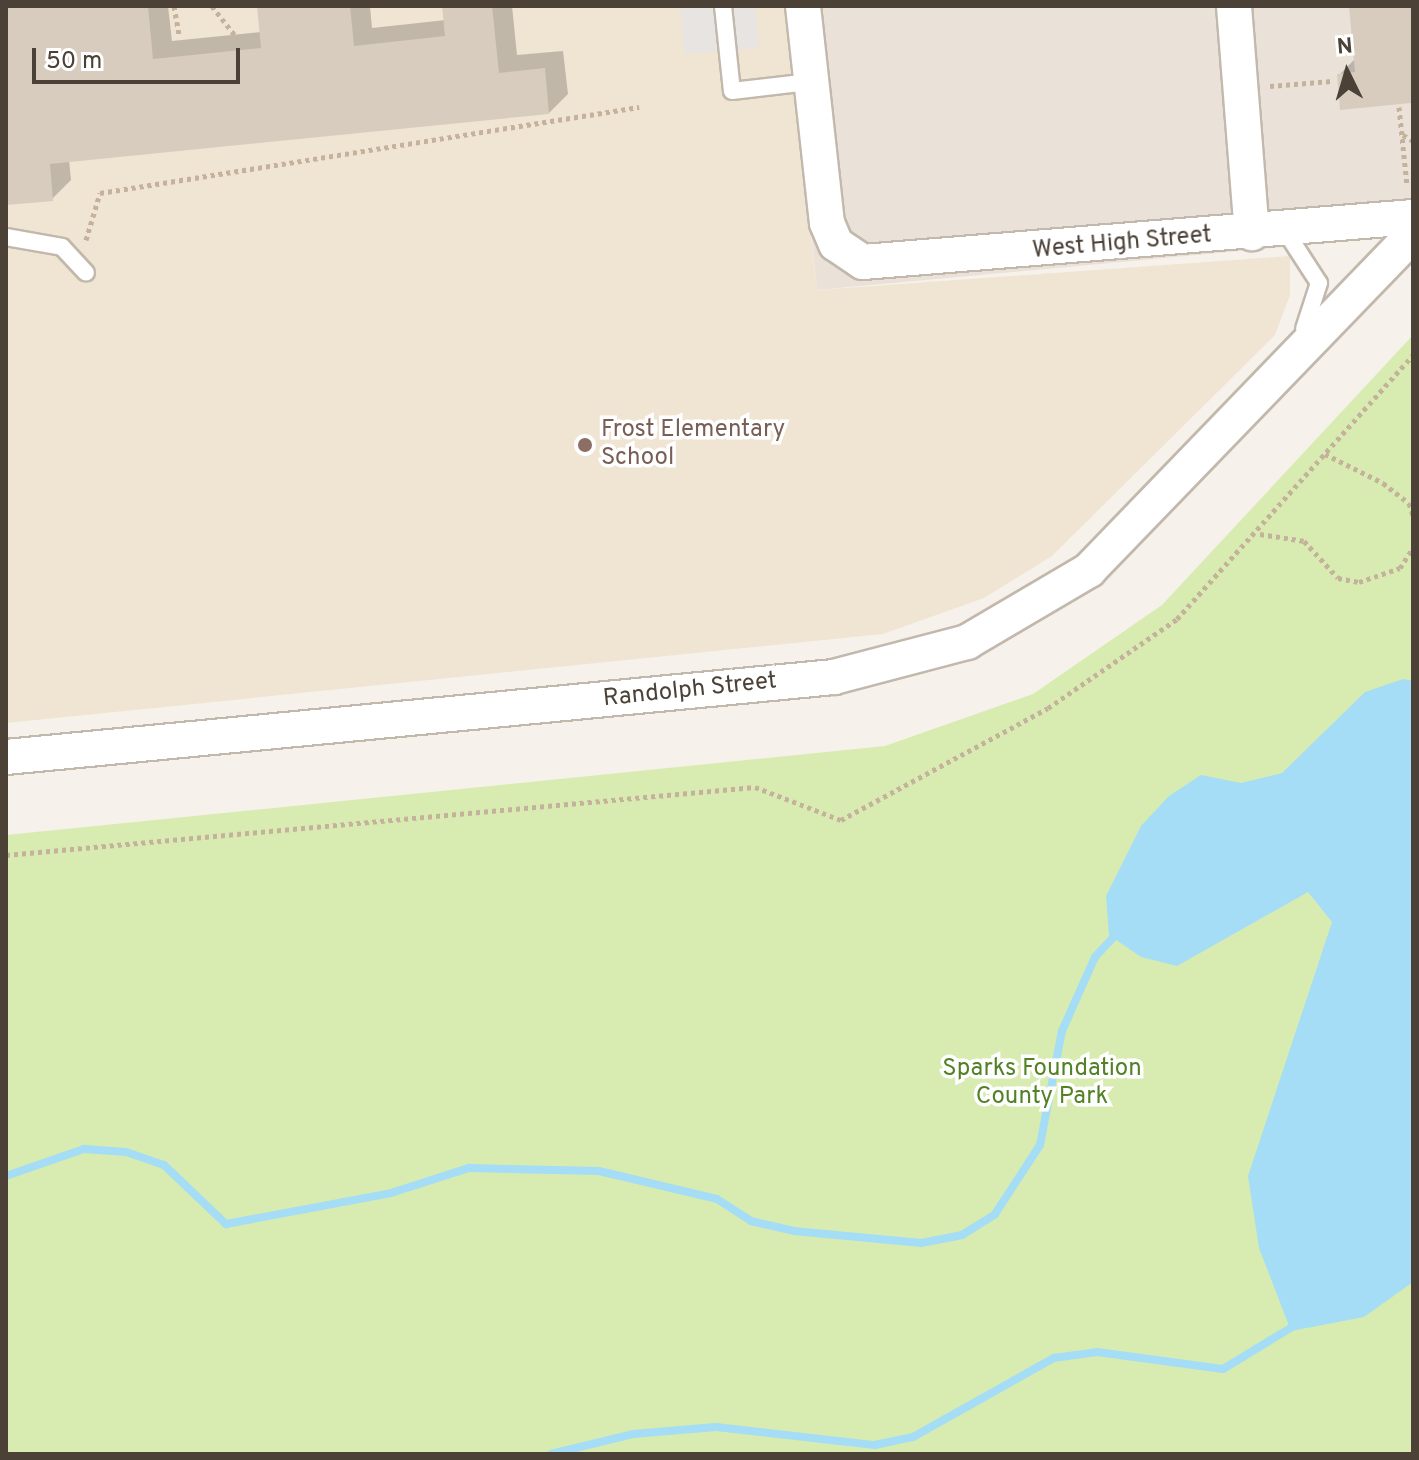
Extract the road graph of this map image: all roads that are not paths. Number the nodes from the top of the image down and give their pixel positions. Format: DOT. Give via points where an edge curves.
graph roads {
  1 [pos="723,6"];
  2 [pos="803,6"];
  3 [pos="1234,6"];
  4 [pos="810,82"];
  5 [pos="1410,202"];
  6 [pos="1268,231"];
  7 [pos="1413,234"];
  8 [pos="6,237"];
  9 [pos="83,267"];
  10 [pos="1271,380"];
  11 [pos="6,757"];
  1 -- 4 [label="lane" via="732,91"];
  2 -- 4 [label="street"];
  3 -- 6 [label="street"];
  4 -- 6 [label="street, West High Street" via="820,179 836,244 863,262 893,265"];
  5 -- 6 [label="street, West High Street"];
  6 -- 10 [label="lane, Randolph Street" via="1319,283 1313,314"];
  7 -- 10 [label="street, Randolph Street"];
  8 -- 9 [label="lane" via="41,240"];
  10 -- 11 [label="street, Randolph Street" via="1089,570 967,642 901,663 834,677"];
}
